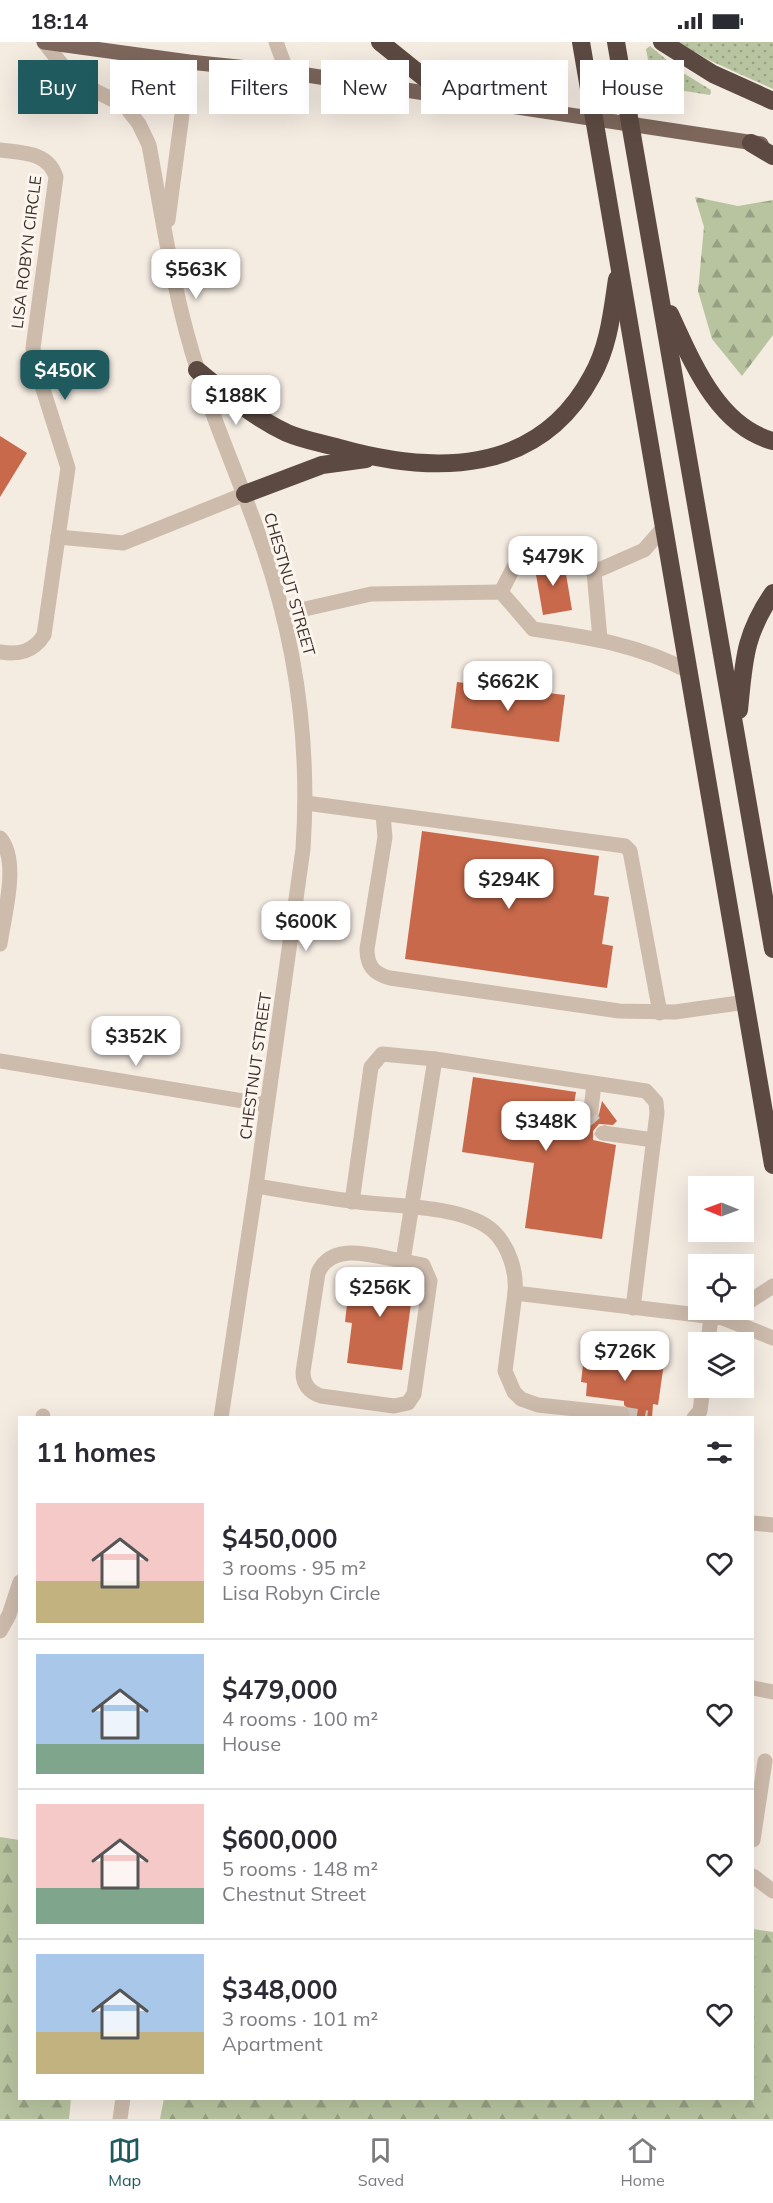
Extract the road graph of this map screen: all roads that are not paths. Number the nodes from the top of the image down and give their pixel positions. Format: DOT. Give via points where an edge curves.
graph roads {
  1 [pos="44,42"];
  2 [pos="276,42"];
  3 [pos="380,42"];
  4 [pos="581,42"];
  5 [pos="616,42"];
  6 [pos="662,42"];
  7 [pos="174,60"];
  8 [pos="283,60"];
  9 [pos="309,75"];
  10 [pos="421,75"];
  11 [pos="421,92"];
  12 [pos="773,101"];
  13 [pos="182,114"];
  14 [pos="567,114"];
  15 [pos="594,118"];
  16 [pos="630,124"];
  17 [pos="751,143"];
  18 [pos="773,146"];
  19 [pos="0,150"];
  20 [pos="773,156"];
  21 [pos="166,235"];
  22 [pos="620,265"];
  23 [pos="660,291"];
  24 [pos="197,370"];
  25 [pos="773,441"];
  26 [pos="374,458"];
  27 [pos="245,494"];
  28 [pos="665,526"];
  29 [pos="58,537"];
  30 [pos="594,572"];
  31 [pos="501,592"];
  32 [pos="773,593"];
  33 [pos="283,614"];
  34 [pos="600,639"];
  35 [pos="0,652"];
  36 [pos="690,672"];
  37 [pos="737,736"];
  38 [pos="306,803"];
  39 [pos="383,815"];
  40 [pos="0,838"];
  41 [pos="0,944"];
  42 [pos="773,949"];
  43 [pos="746,1002"];
  44 [pos="660,1012"];
  45 [pos="435,1059"];
  46 [pos="0,1061"];
  47 [pos="594,1084"];
  48 [pos="267,1105"];
  49 [pos="591,1109"];
  50 [pos="603,1133"];
  51 [pos="654,1140"];
  52 [pos="773,1166"];
  53 [pos="256,1186"];
  54 [pos="352,1202"];
  55 [pos="412,1208"];
  56 [pos="404,1261"];
  57 [pos="773,1286"];
  58 [pos="515,1293"];
  59 [pos="754,1298"];
  60 [pos="633,1308"];
  61 [pos="688,1315"];
  62 [pos="723,1320"];
  63 [pos="773,1338"];
  64 [pos="702,1398"];
  65 [pos="622,1414"];
  66 [pos="221,1416"];
  67 [pos="696,1416"];
  68 [pos="754,1523"];
  69 [pos="773,1525"];
  70 [pos="18,1587"];
  71 [pos="0,1631"];
  72 [pos="754,1689"];
  73 [pos="773,1692"];
  74 [pos="764,1760"];
  75 [pos="754,1833"];
  76 [pos="754,1877"];
  77 [pos="773,1891"];
  78 [pos="123,2100"];
  79 [pos="120,2119"];
  1 -- 7 [label="main road"];
  1 -- 21 [label="street, CHESTNUT STREET" via="74,80 125,106 140,124 149,145"];
  2 -- 8 [label="street"];
  3 -- 10 [label="highway"];
  4 -- 15 [label="highway"];
  5 -- 16 [label="highway"];
  6 -- 12 [label="highway" via="713,74"];
  9 -- 11 [label="main road"];
  13 -- 21 [label="street, CHESTNUT STREET"];
  14 -- 15 [label="main road"];
  15 -- 16 [label="main road"];
  15 -- 22 [label="highway"];
  16 -- 17 [label="main road"];
  16 -- 23 [label="highway"];
  17 -- 18 [label="main road"];
  17 -- 20 [label="highway"];
  19 -- 29 [label="street, LISA ROBYN CIRCLE" via="40,157 50,164 56,177 33,348 68,468"];
  21 -- 24 [label="street, CHESTNUT STREET"];
  22 -- 26 [label="highway" via="606,345 592,377 574,402 536,437 491,458 470,463 437,465"];
  22 -- 28 [label="highway"];
  23 -- 25 [label="highway" via="710,392 751,431"];
  23 -- 37 [label="highway"];
  24 -- 26 [label="highway" via="240,406 288,433"];
  24 -- 27 [label="street, CHESTNUT STREET"];
  26 -- 27 [label="highway" via="322,465"];
  27 -- 29 [label="street" via="123,543"];
  27 -- 33 [label="street, CHESTNUT STREET"];
  28 -- 30 [label="street" via="644,550"];
  28 -- 36 [label="highway"];
  29 -- 35 [label="street, LISA ROBYN CIRCLE" via="44,635 34,648 24,652"];
  30 -- 31 [label="street" via="563,550 520,555"];
  30 -- 34 [label="street"];
  31 -- 33 [label="street" via="371,594"];
  31 -- 34 [label="street" via="533,629"];
  32 -- 37 [label="highway" via="748,636"];
  33 -- 38 [label="street, CHESTNUT STREET" via="300,704"];
  34 -- 36 [label="street" via="661,656"];
  36 -- 43 [label="highway"];
  37 -- 42 [label="highway"];
  38 -- 39 [label="street"];
  38 -- 48 [label="street, CHESTNUT STREET"];
  39 -- 44 [label="street" via="625,846 630,851"];
  39 -- 44 [label="street" via="385,837 367,949 369,963 376,973 596,1008"];
  40 -- 41 [label="street" via="11,862"];
  43 -- 44 [label="street"];
  43 -- 52 [label="highway"];
  45 -- 47 [label="street"];
  45 -- 54 [label="street" via="386,1053 372,1063"];
  45 -- 55 [label="street"];
  46 -- 48 [label="street"];
  47 -- 49 [label="street"];
  47 -- 51 [label="street" via="651,1094 657,1107"];
  48 -- 53 [label="street, CHESTNUT STREET"];
  50 -- 51 [label="street"];
  51 -- 60 [label="street"];
  53 -- 54 [label="street"];
  53 -- 66 [label="street, CHESTNUT STREET"];
  54 -- 55 [label="street"];
  55 -- 56 [label="street"];
  55 -- 58 [label="street" via="459,1215 492,1230 510,1258 517,1278"];
  56 -- 56 [label="street" via="423,1265 430,1281 412,1399 394,1406 311,1392 304,1383 303,1372 318,1273 323,1263 345,1252"];
  57 -- 59 [label="street"];
  58 -- 60 [label="street"];
  58 -- 65 [label="street" via="505,1371 514,1392 538,1405"];
  60 -- 61 [label="street"];
  62 -- 63 [label="street"];
  64 -- 67 [label="street"];
  68 -- 69 [label="street"];
  70 -- 71 [label="street"];
  72 -- 73 [label="street"];
  74 -- 75 [label="street"];
  76 -- 77 [label="street"];
  78 -- 79 [label="street"];
}
